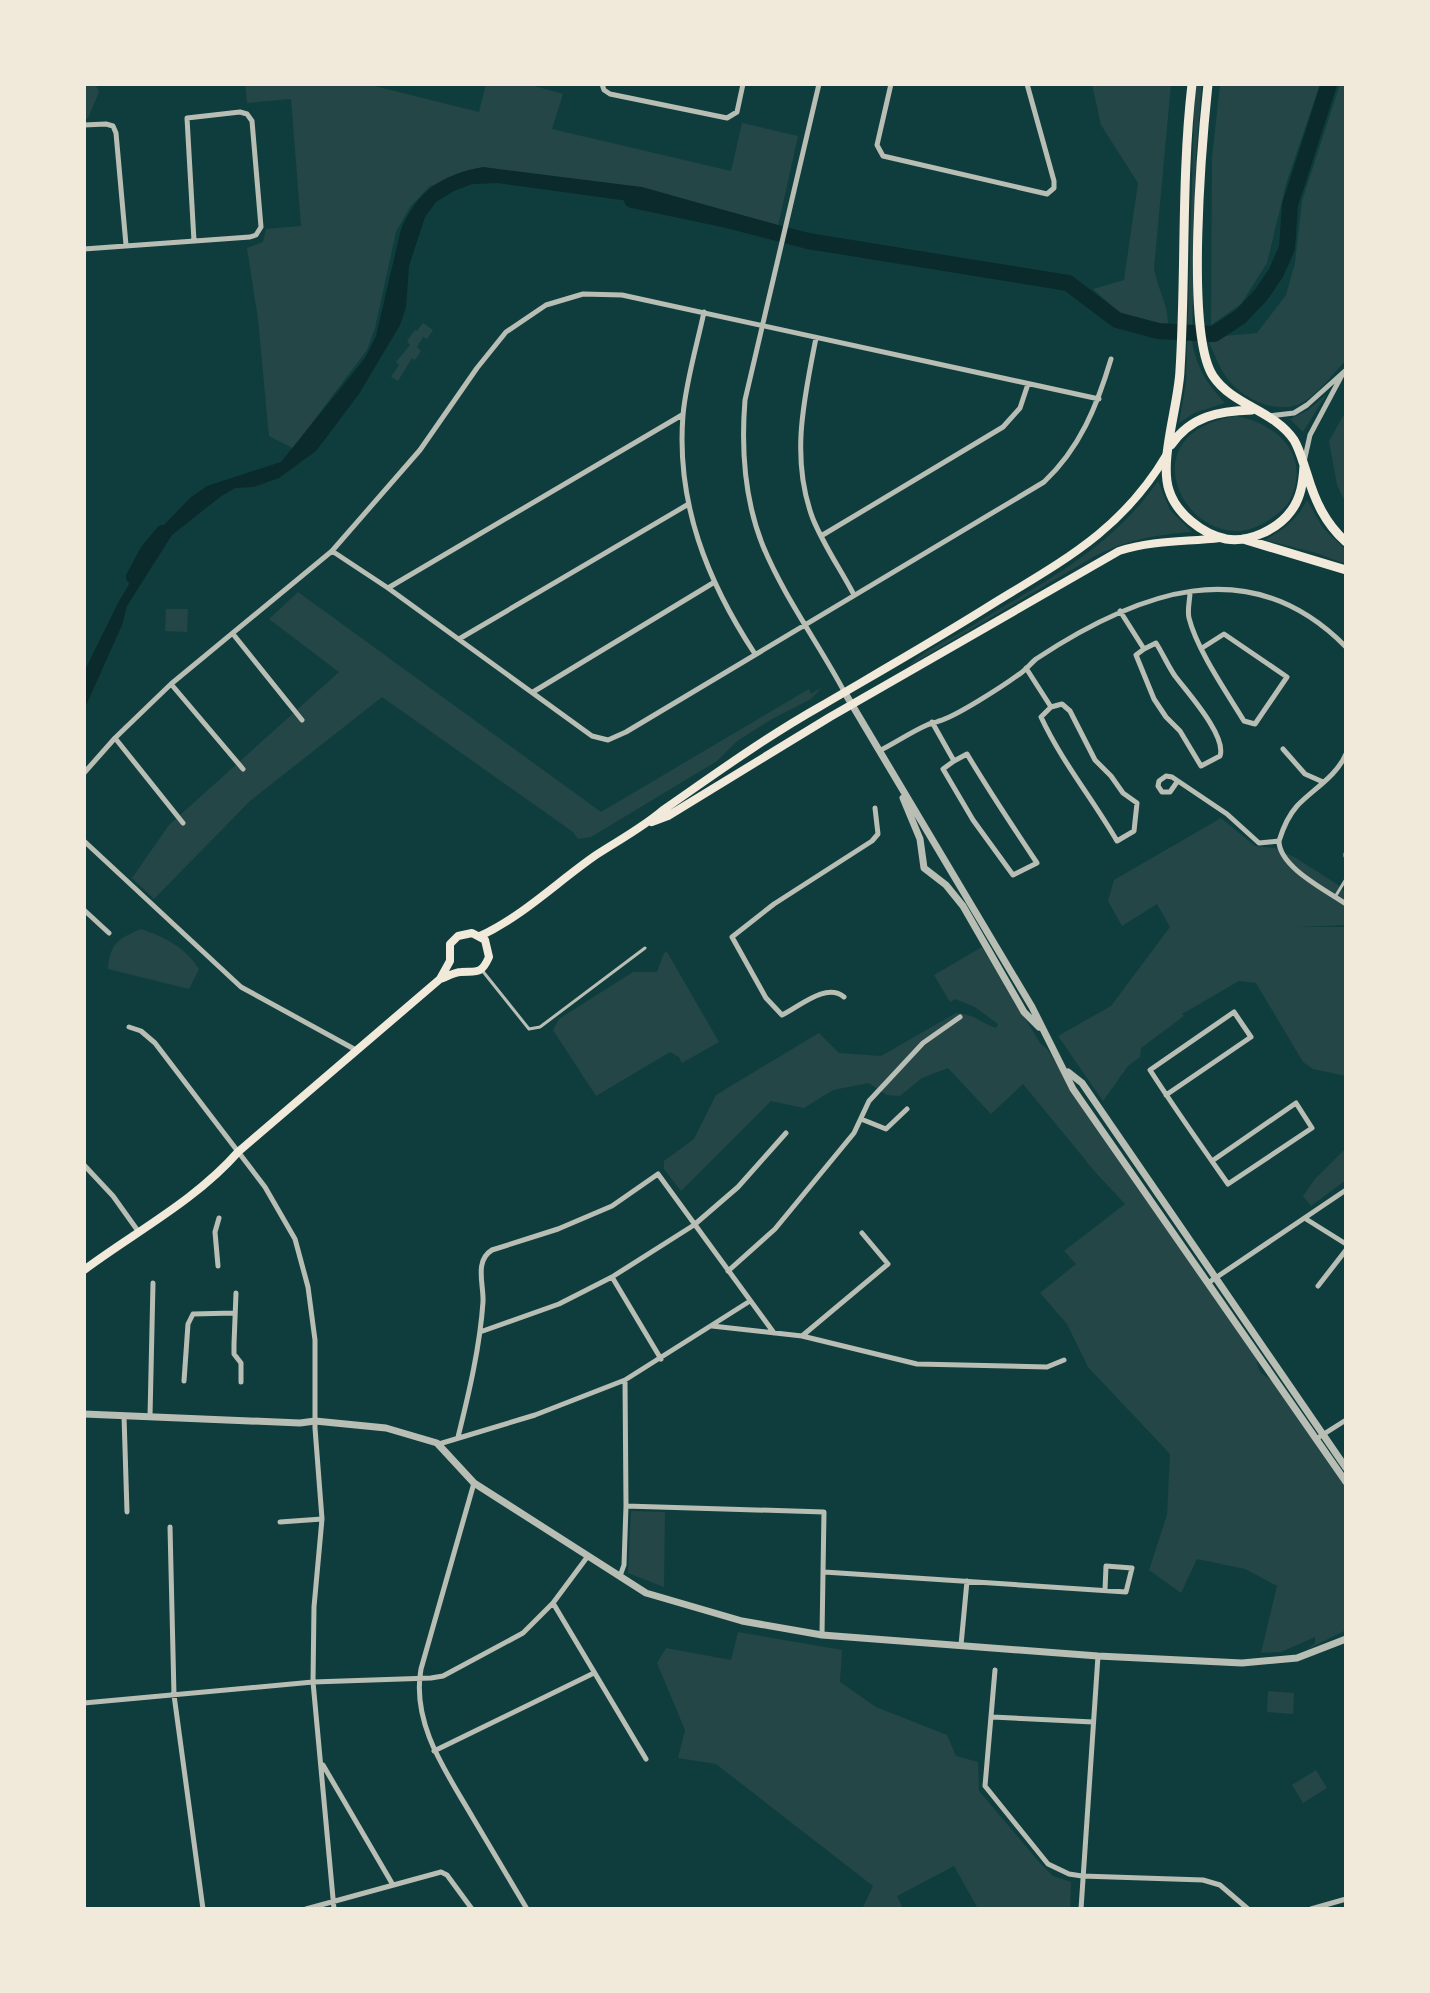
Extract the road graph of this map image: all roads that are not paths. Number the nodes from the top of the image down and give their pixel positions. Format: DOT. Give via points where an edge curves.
graph roads {
  1 [pos="602,84"];
  2 [pos="743,84"];
  3 [pos="819,84"];
  4 [pos="891,84"];
  5 [pos="1027,84"];
  6 [pos="1192,84"];
  7 [pos="1208,84"];
  8 [pos="84,125"];
  9 [pos="194,241"];
  10 [pos="126,245"];
  11 [pos="84,249"];
  12 [pos="704,312"];
  13 [pos="763,327"];
  14 [pos="816,337"];
  15 [pos="1111,359"];
  16 [pos="1344,372"];
  17 [pos="1028,384"];
  18 [pos="1099,399"];
  19 [pos="1256,410"];
  20 [pos="683,414"];
  21 [pos="1268,416"];
  22 [pos="1168,451"];
  23 [pos="1304,464"];
  24 [pos="687,505"];
  25 [pos="821,536"];
  26 [pos="1224,538"];
  27 [pos="1240,538"];
  28 [pos="1346,542"];
  29 [pos="332,551"];
  30 [pos="1346,570"];
  31 [pos="713,583"];
  32 [pos="388,588"];
  33 [pos="1190,592"];
  34 [pos="854,595"];
  35 [pos="1120,611"];
  36 [pos="806,624"];
  37 [pos="233,634"];
  38 [pos="459,639"];
  39 [pos="1346,647"];
  40 [pos="1202,648"];
  41 [pos="1144,649"];
  42 [pos="755,654"];
  43 [pos="1026,668"];
  44 [pos="171,684"];
  45 [pos="533,692"];
  46 [pos="845,693"];
  47 [pos="851,704"];
  48 [pos="1051,707"];
  49 [pos="302,720"];
  50 [pos="932,722"];
  51 [pos="115,738"];
  52 [pos="1283,749"];
  53 [pos="878,751"];
  54 [pos="1346,754"];
  55 [pos="954,761"];
  56 [pos="243,769"];
  57 [pos="84,773"];
  58 [pos="1177,782"];
  59 [pos="1323,782"];
  60 [pos="902,792"];
  61 [pos="875,808"];
  62 [pos="183,823"];
  63 [pos="648,824"];
  64 [pos="84,841"];
  65 [pos="1279,841"];
  66 [pos="946,864"];
  67 [pos="935,877"];
  68 [pos="1346,879"];
  69 [pos="1335,897"];
  70 [pos="1346,904"];
  71 [pos="84,910"];
  72 [pos="506,924"];
  73 [pos="109,933"];
  74 [pos="480,936"];
  75 [pos="488,945"];
  76 [pos="645,948"];
  77 [pos="450,961"];
  78 [pos="481,969"];
  79 [pos="460,972"];
  80 [pos="440,979"];
  81 [pos="844,997"];
  82 [pos="960,1017"];
  83 [pos="129,1027"];
  84 [pos="1042,1030"];
  85 [pos="356,1050"];
  86 [pos="1166,1095"];
  87 [pos="907,1109"];
  88 [pos="861,1119"];
  89 [pos="786,1133"];
  90 [pos="238,1152"];
  91 [pos="1212,1161"];
  92 [pos="84,1165"];
  93 [pos="1346,1190"];
  94 [pos="219,1218"];
  95 [pos="1306,1219"];
  96 [pos="694,1225"];
  97 [pos="138,1231"];
  98 [pos="862,1233"];
  99 [pos="1346,1247"];
  100 [pos="218,1266"];
  101 [pos="84,1270"];
  102 [pos="728,1271"];
  103 [pos="612,1277"];
  104 [pos="1212,1281"];
  105 [pos="153,1283"];
  106 [pos="1318,1286"];
  107 [pos="236,1293"];
  108 [pos="750,1301"];
  109 [pos="234,1313"];
  110 [pos="712,1326"];
  111 [pos="480,1332"];
  112 [pos="774,1333"];
  113 [pos="802,1336"];
  114 [pos="661,1359"];
  115 [pos="1064,1360"];
  116 [pos="625,1380"];
  117 [pos="184,1381"];
  118 [pos="241,1382"];
  119 [pos="84,1414"];
  120 [pos="124,1416"];
  121 [pos="150,1416"];
  122 [pos="1346,1420"];
  123 [pos="315,1421"];
  124 [pos="1319,1436"];
  125 [pos="458,1437"];
  126 [pos="439,1444"];
  127 [pos="1346,1468"];
  128 [pos="1346,1482"];
  129 [pos="474,1483"];
  130 [pos="626,1506"];
  131 [pos="127,1512"];
  132 [pos="322,1519"];
  133 [pos="280,1522"];
  134 [pos="170,1527"];
  135 [pos="588,1556"];
  136 [pos="824,1572"];
  137 [pos="620,1577"];
  138 [pos="967,1581"];
  139 [pos="1105,1590"];
  140 [pos="553,1603"];
  141 [pos="822,1635"];
  142 [pos="1346,1639"];
  143 [pos="961,1645"];
  144 [pos="1098,1656"];
  145 [pos="995,1670"];
  146 [pos="594,1673"];
  147 [pos="419,1679"];
  148 [pos="313,1682"];
  149 [pos="174,1695"];
  150 [pos="84,1703"];
  151 [pos="992,1717"];
  152 [pos="1093,1722"];
  153 [pos="434,1751"];
  154 [pos="646,1759"];
  155 [pos="321,1761"];
  156 [pos="1082,1876"];
  157 [pos="393,1885"];
  158 [pos="1346,1899"];
  159 [pos="333,1905"];
  160 [pos="203,1909"];
  161 [pos="306,1909"];
  162 [pos="472,1909"];
  163 [pos="527,1909"];
  164 [pos="1081,1909"];
  165 [pos="1248,1909"];
  166 [pos="1311,1909"];
  1 -- 2 [label="street" via="610,94 727,118 737,112"];
  3 -- 13 [label="street"];
  4 -- 5 [label="street" via="877,145 883,156 1047,194 1054,181"];
  6 -- 22 [label="main road" via="1178,392"];
  7 -- 19 [label="main road" via="1201,185 1201,344 1220,384"];
  8 -- 10 [label="street" via="106,124 116,133"];
  9 -- 9 [label="street" via="256,235 261,227 252,121 247,114 187,118"];
  9 -- 10 [label="street"];
  10 -- 11 [label="street"];
  12 -- 13 [label="street"];
  12 -- 20 [label="street"];
  12 -- 29 [label="street" via="622,295 583,294 546,305 506,332 420,450"];
  13 -- 14 [label="street"];
  13 -- 36 [label="street" via="744,412 747,492 764,548"];
  14 -- 17 [label="street"];
  14 -- 25 [label="street" via="800,460 808,504"];
  15 -- 18 [label="street"];
  16 -- 21 [label="street" via="1294,413"];
  16 -- 23 [label="street" via="1310,435"];
  17 -- 18 [label="street"];
  17 -- 25 [label="street" via="1020,408 1003,427"];
  18 -- 34 [label="street" via="1070,455 1044,482"];
  19 -- 21 [label="main road"];
  19 -- 22 [label="main road" via="1213,413 1180,433"];
  20 -- 24 [label="street"];
  20 -- 32 [label="street"];
  21 -- 23 [label="main road" via="1294,440"];
  22 -- 26 [label="main road" via="1166,477 1176,506 1187,520"];
  22 -- 46 [label="main road" via="1135,501 1073,555"];
  23 -- 27 [label="main road" via="1293,510 1263,533"];
  23 -- 28 [label="main road" via="1319,509"];
  24 -- 31 [label="street"];
  24 -- 38 [label="street"];
  25 -- 34 [label="street"];
  26 -- 27 [label="main road"];
  26 -- 47 [label="main road" via="1163,541 1119,551"];
  27 -- 30 [label="main road"];
  29 -- 32 [label="street"];
  29 -- 37 [label="street"];
  31 -- 42 [label="street"];
  31 -- 45 [label="street"];
  32 -- 38 [label="street"];
  33 -- 35 [label="street"];
  33 -- 39 [label="street" via="1228,589 1261,594 1317,623"];
  33 -- 40 [label="street" via="1189,617"];
  34 -- 36 [label="street"];
  35 -- 41 [label="street"];
  35 -- 43 [label="street"];
  36 -- 42 [label="street"];
  36 -- 46 [label="street"];
  37 -- 44 [label="street"];
  37 -- 49 [label="street"];
  38 -- 45 [label="street"];
  40 -- 40 [label="street" via="1244,721 1255,724 1287,677 1224,634"];
  41 -- 41 [label="street" via="1136,655 1166,717 1201,766 1220,756 1221,746 1195,698 1156,643"];
  42 -- 45 [label="street" via="608,740 592,736"];
  43 -- 48 [label="street"];
  43 -- 50 [label="street"];
  44 -- 51 [label="street"];
  44 -- 56 [label="street"];
  46 -- 47 [label="street"];
  46 -- 63 [label="main road" via="780,730"];
  47 -- 53 [label="street"];
  47 -- 63 [label="main road"];
  48 -- 48 [label="street" via="1041,717 1056,749 1117,841 1134,831 1137,803 1095,760 1070,711 1062,704"];
  50 -- 53 [label="street"];
  50 -- 55 [label="street"];
  51 -- 57 [label="street"];
  51 -- 62 [label="street"];
  52 -- 59 [label="street" via="1305,774"];
  53 -- 60 [label="street"];
  54 -- 59 [label="street"];
  55 -- 55 [label="street" via="943,769 1013,875 1037,863 967,754"];
  58 -- 65 [label="street" via="1227,814 1259,843"];
  59 -- 65 [label="street" via="1296,808"];
  60 -- 66 [label="street"];
  60 -- 67 [label="street" via="920,839 924,868"];
  61 -- 81 [label="street" via="878,834 872,841 732,937 766,998 782,1015 828,991"];
  63 -- 72 [label="main road" via="598,854"];
  64 -- 85 [label="street" via="241,987"];
  65 -- 69 [label="street" via="1281,855 1290,865"];
  66 -- 67 [label="street" via="942,875"];
  66 -- 84 [label="street"];
  67 -- 84 [label="street" via="963,906 1024,1012"];
  68 -- 69 [label="lane"];
  69 -- 70 [label="street"];
  71 -- 73 [label="street"];
  72 -- 74 [label="main road"];
  72 -- 75 [label="main road"];
  74 -- 75 [label="main road"];
  74 -- 77 [label="main road" via="458,936 448,950"];
  75 -- 78 [label="main road" via="489,957"];
  76 -- 78 [label="lane" via="540,1027 529,1029"];
  77 -- 79 [label="main road"];
  77 -- 80 [label="main road"];
  78 -- 79 [label="main road"];
  79 -- 80 [label="main road"];
  80 -- 85 [label="main road"];
  82 -- 88 [label="street" via="923,1043 869,1101"];
  83 -- 90 [label="street" via="148,1035"];
  84 -- 104 [label="street"];
  85 -- 90 [label="main road"];
  86 -- 86 [label="street" via="1150,1070 1234,1012 1251,1037"];
  86 -- 91 [label="street"];
  87 -- 88 [label="street" via="886,1129"];
  88 -- 102 [label="street" via="775,1229"];
  89 -- 96 [label="street" via="738,1187"];
  90 -- 97 [label="main road" via="194,1193"];
  90 -- 123 [label="street" via="295,1239 313,1314"];
  91 -- 91 [label="street" via="1228,1184 1312,1128 1296,1103"];
  92 -- 97 [label="street"];
  93 -- 95 [label="street"];
  94 -- 100 [label="street"];
  95 -- 99 [label="street"];
  95 -- 104 [label="street"];
  96 -- 102 [label="street"];
  96 -- 103 [label="street"];
  96 -- 111 [label="street" via="658,1174 612,1206 487,1252 481,1265"];
  97 -- 101 [label="main road"];
  98 -- 113 [label="street" via="888,1264"];
  99 -- 106 [label="street"];
  102 -- 108 [label="street"];
  103 -- 111 [label="street" via="542,1312"];
  103 -- 114 [label="street"];
  104 -- 124 [label="street"];
  105 -- 121 [label="street"];
  107 -- 109 [label="street"];
  108 -- 110 [label="street"];
  108 -- 112 [label="street"];
  109 -- 117 [label="street" via="193,1314"];
  109 -- 118 [label="street" via="234,1354 241,1363"];
  110 -- 112 [label="street"];
  110 -- 114 [label="street"];
  111 -- 125 [label="street"];
  112 -- 113 [label="street"];
  113 -- 115 [label="street" via="917,1364 1047,1367"];
  114 -- 116 [label="street"];
  116 -- 125 [label="street" via="535,1415"];
  116 -- 130 [label="street"];
  119 -- 120 [label="street"];
  120 -- 121 [label="street"];
  120 -- 131 [label="street"];
  121 -- 123 [label="street"];
  122 -- 124 [label="street"];
  123 -- 126 [label="street" via="386,1428"];
  123 -- 132 [label="street"];
  124 -- 127 [label="street"];
  124 -- 128 [label="street"];
  125 -- 126 [label="street"];
  126 -- 129 [label="street"];
  129 -- 135 [label="street"];
  129 -- 147 [label="street"];
  130 -- 136 [label="street" via="824,1512"];
  130 -- 137 [label="street"];
  132 -- 133 [label="street"];
  132 -- 148 [label="street"];
  134 -- 149 [label="street"];
  135 -- 137 [label="street"];
  135 -- 140 [label="street"];
  136 -- 138 [label="street"];
  136 -- 141 [label="street"];
  137 -- 141 [label="street" via="646,1593 697,1609"];
  138 -- 139 [label="street"];
  138 -- 143 [label="street"];
  139 -- 139 [label="street" via="1126,1592 1132,1568 1106,1566"];
  140 -- 146 [label="street"];
  140 -- 147 [label="street" via="523,1633 443,1676"];
  141 -- 143 [label="street"];
  142 -- 144 [label="street" via="1312,1654 1262,1662"];
  143 -- 144 [label="street"];
  144 -- 152 [label="street"];
  145 -- 151 [label="street"];
  146 -- 153 [label="street"];
  146 -- 154 [label="street"];
  147 -- 148 [label="street"];
  147 -- 153 [label="street"];
  148 -- 149 [label="street"];
  148 -- 155 [label="street"];
  149 -- 150 [label="street"];
  149 -- 160 [label="street"];
  151 -- 152 [label="street"];
  151 -- 156 [label="street" via="985,1786 1048,1864"];
  152 -- 156 [label="street"];
  153 -- 163 [label="street"];
  155 -- 157 [label="street"];
  155 -- 159 [label="street"];
  156 -- 164 [label="street"];
  156 -- 165 [label="street" via="1203,1880 1220,1885"];
  157 -- 159 [label="street"];
  157 -- 162 [label="street" via="444,1872"];
  158 -- 166 [label="street"];
  159 -- 161 [label="street"];
}
